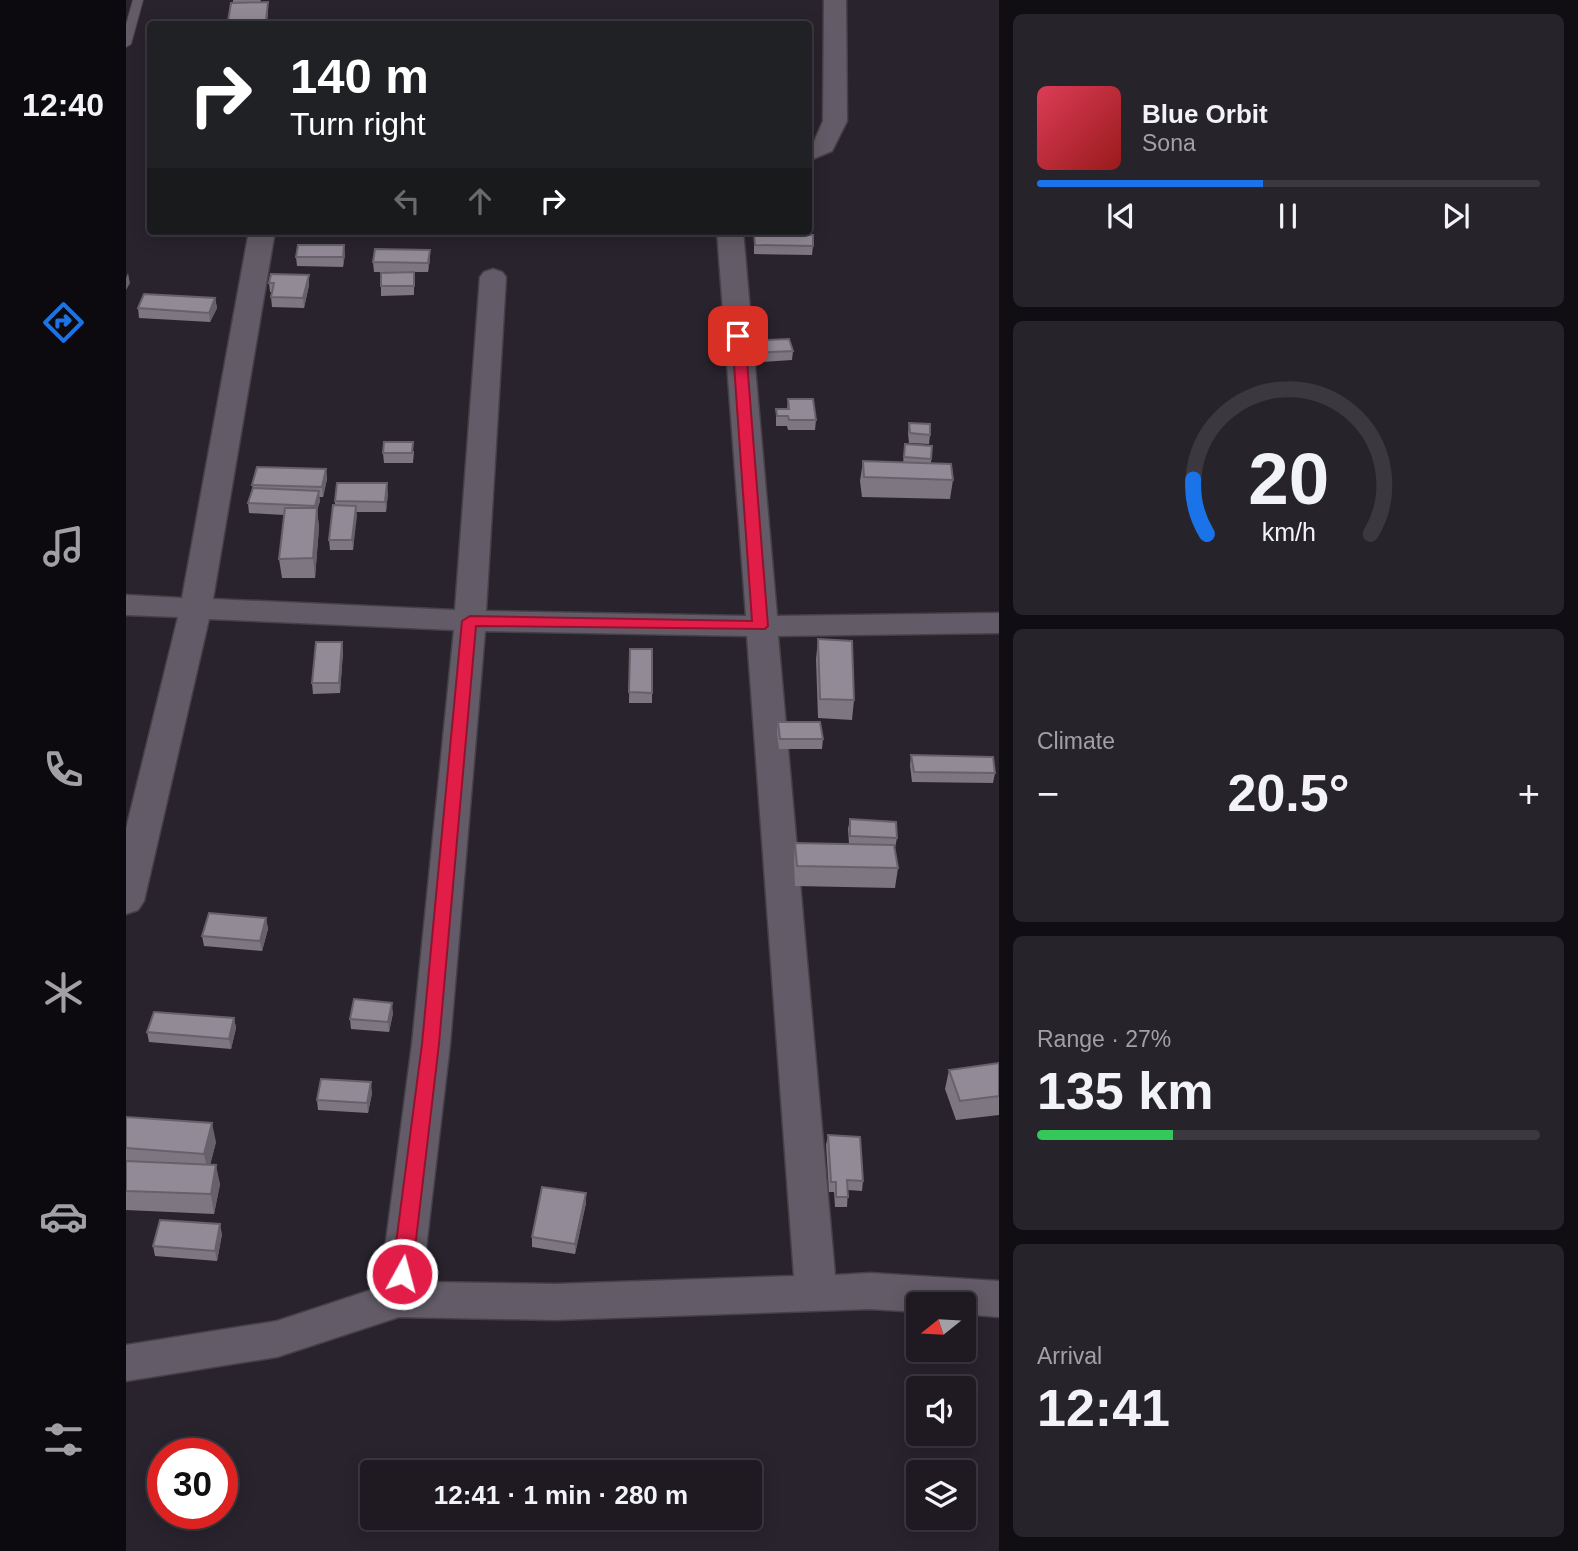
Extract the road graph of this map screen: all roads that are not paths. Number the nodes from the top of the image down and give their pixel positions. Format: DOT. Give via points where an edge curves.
graph roads {
  1 [pos="138,0"];
  2 [pos="835,0"];
  3 [pos="126,44"];
  4 [pos="812,152"];
  5 [pos="261,235"];
  6 [pos="730,235"];
  7 [pos="493,278"];
  8 [pos="126,605"];
  9 [pos="195,607"];
  10 [pos="470,621"];
  11 [pos="999,623"];
  12 [pos="760,626"];
  13 [pos="126,901"];
  14 [pos="816,1292"];
  15 [pos="399,1299"];
  16 [pos="999,1299"];
  17 [pos="126,1363"];
  1 -- 3 [label="lane"];
  2 -- 4 [label="street" via="835,121 824,146"];
  5 -- 9 [label="street"];
  6 -- 12 [label="street"];
  7 -- 10 [label="street"];
  8 -- 9 [label="street"];
  9 -- 10 [label="street"];
  9 -- 13 [label="street"];
  10 -- 12 [label="street"];
  10 -- 15 [label="street" via="430,1044"];
  11 -- 12 [label="street"];
  12 -- 14 [label="street"];
  14 -- 15 [label="street" via="555,1303"];
  14 -- 16 [label="street"];
  15 -- 17 [label="street" via="277,1339"];
}
